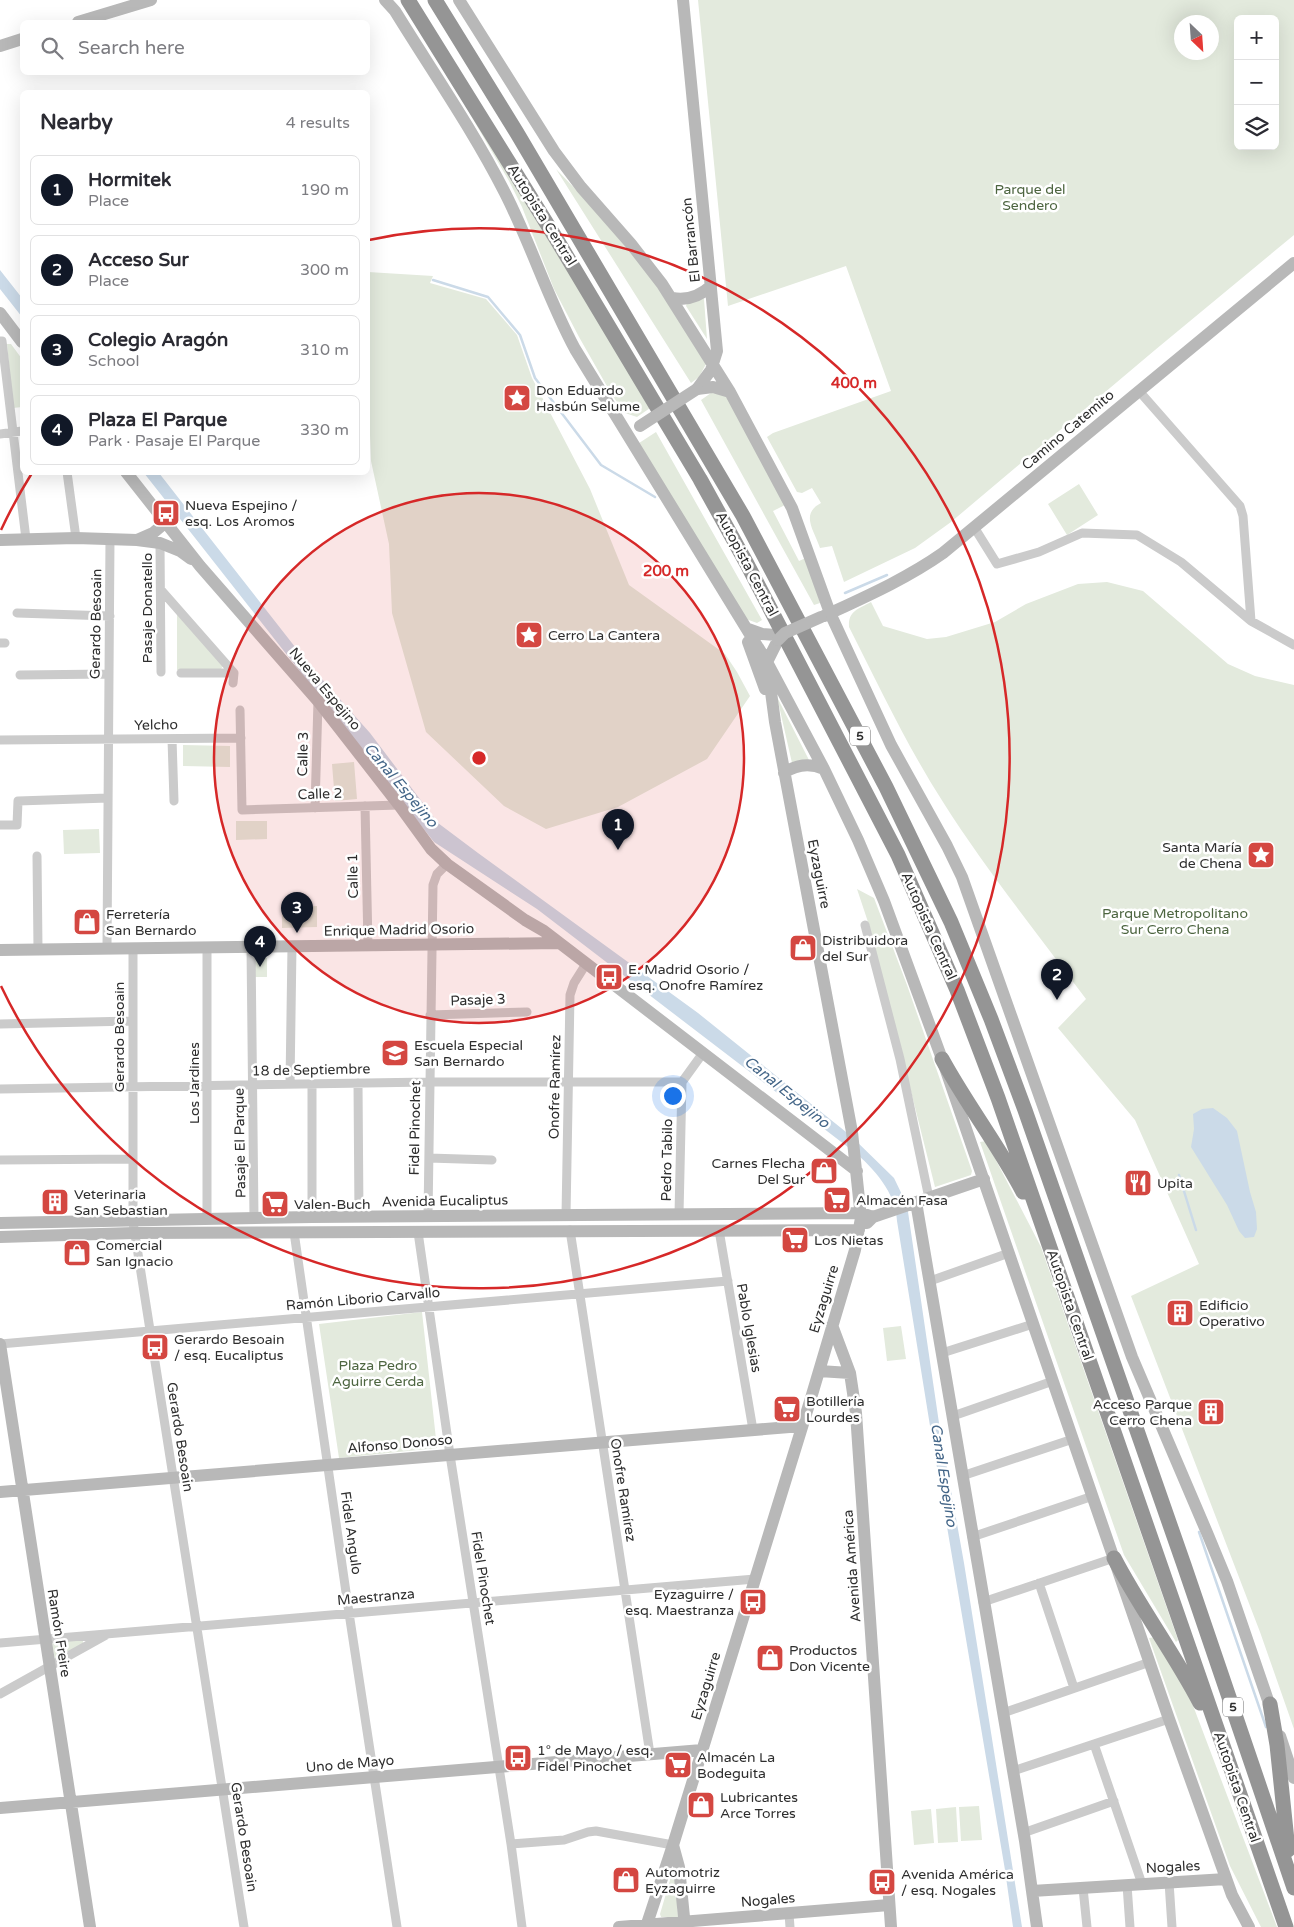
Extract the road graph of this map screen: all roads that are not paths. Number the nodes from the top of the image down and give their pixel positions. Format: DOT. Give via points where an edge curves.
graph roads {
  1 [pos="151,0"];
  2 [pos="385,0"];
  3 [pos="408,0"];
  4 [pos="435,0"];
  5 [pos="459,0"];
  6 [pos="683,0"];
  7 [pos="394,5"];
  8 [pos="85,20"];
  9 [pos="20,40"];
  10 [pos="0,46"];
  11 [pos="1294,263"];
  12 [pos="711,286"];
  13 [pos="672,298"];
  14 [pos="1,315"];
  15 [pos="20,339"];
  16 [pos="1,341"];
  17 [pos="714,364"];
  18 [pos="703,385"];
  19 [pos="1139,391"];
  20 [pos="730,392"];
  21 [pos="18,432"];
  22 [pos="0,434"];
  23 [pos="626,434"];
  24 [pos="20,459"];
  25 [pos="21,475"];
  26 [pos="66,475"];
  27 [pos="128,475"];
  28 [pos="168,525"];
  29 [pos="974,527"];
  30 [pos="76,538"];
  31 [pos="26,539"];
  32 [pos="110,539"];
  33 [pos="0,540"];
  34 [pos="137,540"];
  35 [pos="160,543"];
  36 [pos="200,566"];
  37 [pos="161,590"];
  38 [pos="823,593"];
  39 [pos="730,601"];
  40 [pos="851,604"];
  41 [pos="17,613"];
  42 [pos="826,615"];
  43 [pos="110,616"];
  44 [pos="1250,621"];
  45 [pos="748,629"];
  46 [pos="780,636"];
  47 [pos="1294,645"];
  48 [pos="767,662"];
  49 [pos="161,672"];
  50 [pos="181,673"];
  51 [pos="234,673"];
  52 [pos="109,674"];
  53 [pos="20,675"];
  54 [pos="233,683"];
  55 [pos="318,701"];
  56 [pos="240,710"];
  57 [pos="775,722"];
  58 [pos="241,738"];
  59 [pos="108,739"];
  60 [pos="172,739"];
  61 [pos="0,740"];
  62 [pos="824,769"];
  63 [pos="784,773"];
  64 [pos="108,798"];
  65 [pos="174,801"];
  66 [pos="399,805"];
  67 [pos="365,806"];
  68 [pos="315,808"];
  69 [pos="0,825"];
  70 [pos="37,856"];
  71 [pos="447,864"];
  72 [pos="526,920"];
  73 [pos="865,925"];
  74 [pos="540,943"];
  75 [pos="558,943"];
  76 [pos="431,944"];
  77 [pos="368,945"];
  78 [pos="292,946"];
  79 [pos="207,947"];
  80 [pos="251,947"];
  81 [pos="107,948"];
  82 [pos="133,948"];
  83 [pos="38,949"];
  84 [pos="0,950"];
  85 [pos="586,964"];
  86 [pos="527,1012"];
  87 [pos="430,1015"];
  88 [pos="133,1021"];
  89 [pos="0,1024"];
  90 [pos="703,1054"];
  91 [pos="942,1059"];
  92 [pos="430,1082"];
  93 [pos="569,1082"];
  94 [pos="682,1082"];
  95 [pos="358,1083"];
  96 [pos="290,1084"];
  97 [pos="312,1084"];
  98 [pos="208,1085"];
  99 [pos="253,1085"];
  100 [pos="133,1086"];
  101 [pos="0,1089"];
  102 [pos="429,1158"];
  103 [pos="133,1159"];
  104 [pos="0,1160"];
  105 [pos="492,1160"];
  106 [pos="856,1165"];
  107 [pos="984,1179"];
  108 [pos="918,1202"];
  109 [pos="679,1214"];
  110 [pos="566,1215"];
  111 [pos="867,1215"];
  112 [pos="428,1216"];
  113 [pos="360,1217"];
  114 [pos="254,1218"];
  115 [pos="312,1218"];
  116 [pos="207,1219"];
  117 [pos="0,1223"];
  118 [pos="134,1227"];
  119 [pos="570,1230"];
  120 [pos="719,1230"];
  121 [pos="859,1230"];
  122 [pos="294,1232"];
  123 [pos="418,1232"];
  124 [pos="0,1237"];
  125 [pos="1046,1239"];
  126 [pos="1009,1253"];
  127 [pos="728,1281"];
  128 [pos="930,1281"];
  129 [pos="580,1295"];
  130 [pos="429,1307"];
  131 [pos="306,1317"];
  132 [pos="1033,1324"];
  133 [pos="832,1325"];
  134 [pos="150,1331"];
  135 [pos="0,1344"];
  136 [pos="942,1353"];
  137 [pos="819,1371"];
  138 [pos="850,1373"];
  139 [pos="1053,1381"];
  140 [pos="952,1416"];
  141 [pos="802,1426"];
  142 [pos="753,1430"];
  143 [pos="1073,1439"];
  144 [pos="602,1443"];
  145 [pos="450,1455"];
  146 [pos="328,1465"];
  147 [pos="962,1476"];
  148 [pos="173,1478"];
  149 [pos="22,1490"];
  150 [pos="0,1492"];
  151 [pos="1093,1496"];
  152 [pos="972,1537"];
  153 [pos="1114,1558"];
  154 [pos="755,1579"];
  155 [pos="1039,1583"];
  156 [pos="624,1589"];
  157 [pos="983,1602"];
  158 [pos="473,1603"];
  159 [pos="349,1614"];
  160 [pos="196,1626"];
  161 [pos="108,1634"];
  162 [pos="44,1639"];
  163 [pos="0,1643"];
  164 [pos="1150,1662"];
  165 [pos="49,1668"];
  166 [pos="1074,1688"];
  167 [pos="0,1694"];
  168 [pos="1270,1704"];
  169 [pos="1003,1713"];
  170 [pos="1169,1719"];
  171 [pos="1094,1744"];
  172 [pos="1223,1745"];
  173 [pos="702,1750"];
  174 [pos="650,1754"];
  175 [pos="498,1767"];
  176 [pos="1013,1771"];
  177 [pos="374,1777"];
  178 [pos="1294,1778"];
  179 [pos="222,1790"];
  180 [pos="1114,1801"];
  181 [pos="70,1802"];
  182 [pos="0,1808"];
  183 [pos="1023,1833"];
  184 [pos="511,1844"];
  185 [pos="674,1845"];
  186 [pos="1226,1879"];
  187 [pos="1294,1880"];
  188 [pos="1169,1882"];
  189 [pos="1127,1884"];
  190 [pos="1142,1884"];
  191 [pos="1083,1888"];
  192 [pos="1294,1888"];
  193 [pos="1032,1891"];
  194 [pos="1232,1895"];
  195 [pos="889,1905"];
  196 [pos="789,1914"];
  197 [pos="685,1924"];
  198 [pos="646,1926"];
  199 [pos="90,1927"];
  200 [pos="244,1927"];
  201 [pos="397,1927"];
  202 [pos="522,1927"];
  203 [pos="619,1927"];
  204 [pos="790,1927"];
  205 [pos="891,1927"];
  206 [pos="1037,1927"];
  207 [pos="1087,1927"];
  208 [pos="1130,1927"];
  209 [pos="1172,1927"];
  210 [pos="1242,1927"];
  211 [pos="1249,1927"];
  212 [pos="1286,1927"];
  1 -- 8 [label="main road"];
  2 -- 7 [label="main road"];
  3 -- 125 [label="highway, Autopista Central / 5" via="700,479 865,790 915,892 957,990"];
  4 -- 192 [label="highway, Autopista Central / 5" via="743,516 886,787 951,922 1022,1101"];
  5 -- 13 [label="main road" via="554,151"];
  6 -- 12 [label="main road, El Barrancón"];
  7 -- 23 [label="main road" via="497,179 559,319"];
  9 -- 10 [label="main road"];
  11 -- 19 [label="main road, Camino Catemito"];
  12 -- 13 [label="main road" via="694,297"];
  12 -- 17 [label="main road, El Barrancón" via="717,351"];
  13 -- 17 [label="main road"];
  14 -- 15 [label="main road"];
  16 -- 21 [label="street"];
  17 -- 18 [label="main road, El Barrancón"];
  17 -- 20 [label="main road"];
  18 -- 20 [label="main road"];
  18 -- 23 [label="main road, El Barrancón, bridge"];
  19 -- 29 [label="main road, Camino Catemito"];
  19 -- 44 [label="street" via="1240,506"];
  20 -- 38 [label="main road" via="792,508"];
  21 -- 22 [label="street"];
  21 -- 24 [label="street"];
  23 -- 39 [label="main road"];
  25 -- 31 [label="street"];
  26 -- 30 [label="street"];
  27 -- 28 [label="main road, Nueva Espejino"];
  28 -- 34 [label="main road"];
  28 -- 35 [label="main road"];
  28 -- 36 [label="main road, Nueva Espejino"];
  29 -- 40 [label="main road, Camino Catemito" via="916,571"];
  29 -- 44 [label="street" via="997,564 1039,552 1082,533 1137,535 1181,562"];
  30 -- 31 [label="main road"];
  30 -- 32 [label="main road"];
  31 -- 33 [label="main road"];
  32 -- 34 [label="main road"];
  32 -- 43 [label="street, Gerardo Besoain"];
  34 -- 35 [label="main road"];
  35 -- 36 [label="main road" via="180,551"];
  35 -- 37 [label="street, Pasaje Donatello"];
  36 -- 55 [label="main road, Nueva Espejino"];
  37 -- 49 [label="street, Pasaje Donatello"];
  37 -- 51 [label="street"];
  38 -- 40 [label="main road" via="835,602"];
  38 -- 42 [label="main road"];
  39 -- 45 [label="main road"];
  39 -- 57 [label="main road" via="756,663"];
  40 -- 42 [label="main road, Camino Catemito"];
  41 -- 43 [label="street"];
  42 -- 46 [label="main road, Camino Catemito, bridge"];
  42 -- 168 [label="main road" via="962,877 1132,1357 1208,1535"];
  43 -- 52 [label="street, Gerardo Besoain"];
  44 -- 47 [label="street"];
  45 -- 46 [label="main road"];
  45 -- 48 [label="main road"];
  46 -- 48 [label="main road"];
  48 -- 57 [label="main road, Eyzaguirre"];
  48 -- 62 [label="main road"];
  50 -- 51 [label="street"];
  51 -- 54 [label="street"];
  52 -- 53 [label="street"];
  52 -- 59 [label="street, Gerardo Besoain"];
  55 -- 66 [label="main road, Nueva Espejino"];
  55 -- 68 [label="street, Calle 3"];
  56 -- 58 [label="street"];
  57 -- 63 [label="main road, Eyzaguirre"];
  58 -- 60 [label="street, Yelcho"];
  58 -- 68 [label="street, Calle 2" via="242,810"];
  59 -- 60 [label="street, Yelcho"];
  59 -- 61 [label="street, Yelcho"];
  59 -- 64 [label="street, Gerardo Besoain"];
  60 -- 65 [label="street"];
  62 -- 63 [label="main road" via="804,765"];
  62 -- 91 [label="main road" via="884,901"];
  63 -- 106 [label="main road, Eyzaguirre"];
  64 -- 69 [label="street" via="18,801 17,825"];
  64 -- 81 [label="street, Gerardo Besoain"];
  66 -- 67 [label="street, Calle 2"];
  66 -- 71 [label="main road, Nueva Espejino" via="431,850"];
  67 -- 68 [label="street, Calle 2"];
  67 -- 77 [label="street, Calle 1"];
  70 -- 83 [label="street"];
  71 -- 72 [label="main road, Nueva Espejino"];
  71 -- 76 [label="street, Fidel Pinochet" via="437,874 433,885"];
  72 -- 74 [label="main road"];
  72 -- 75 [label="main road, Nueva Espejino"];
  73 -- 108 [label="street" via="900,1059"];
  74 -- 75 [label="main road, Enrique Madrid Osorio"];
  74 -- 76 [label="main road, Enrique Madrid Osorio"];
  75 -- 85 [label="main road, Nueva Espejino"];
  76 -- 77 [label="main road, Enrique Madrid Osorio"];
  76 -- 87 [label="street, Fidel Pinochet"];
  77 -- 78 [label="main road, Enrique Madrid Osorio"];
  78 -- 80 [label="main road, Enrique Madrid Osorio"];
  78 -- 96 [label="street"];
  79 -- 80 [label="main road, Enrique Madrid Osorio"];
  79 -- 82 [label="main road, Enrique Madrid Osorio"];
  79 -- 98 [label="street, Los Jardines"];
  80 -- 99 [label="street, Pasaje El Parque"];
  81 -- 82 [label="main road, Enrique Madrid Osorio"];
  81 -- 83 [label="main road, Enrique Madrid Osorio"];
  82 -- 88 [label="street, Gerardo Besoain"];
  83 -- 84 [label="main road, Enrique Madrid Osorio"];
  85 -- 90 [label="main road"];
  85 -- 93 [label="street, Onofre Ramírez" via="570,995"];
  86 -- 87 [label="street, Pasaje 3"];
  87 -- 92 [label="street, Fidel Pinochet"];
  88 -- 89 [label="street"];
  88 -- 100 [label="street, Gerardo Besoain"];
  90 -- 94 [label="street"];
  90 -- 106 [label="main road"];
  91 -- 107 [label="main road"];
  91 -- 125 [label="highway" via="1011,1171"];
  92 -- 93 [label="street, 18 de Septiembre"];
  92 -- 95 [label="street, 18 de Septiembre"];
  92 -- 102 [label="street, Fidel Pinochet"];
  93 -- 94 [label="street, 18 de Septiembre"];
  93 -- 110 [label="street, Onofre Ramírez"];
  94 -- 109 [label="street, Pedro Tabilo"];
  95 -- 97 [label="street, 18 de Septiembre"];
  95 -- 113 [label="street"];
  96 -- 97 [label="street, 18 de Septiembre"];
  96 -- 99 [label="street, 18 de Septiembre"];
  97 -- 115 [label="street"];
  98 -- 99 [label="street, 18 de Septiembre"];
  98 -- 100 [label="street, 18 de Septiembre"];
  98 -- 116 [label="street, Los Jardines"];
  99 -- 114 [label="street, Pasaje El Parque"];
  100 -- 101 [label="street, 18 de Septiembre"];
  100 -- 103 [label="street, Gerardo Besoain"];
  102 -- 105 [label="street"];
  102 -- 112 [label="street, Fidel Pinochet"];
  103 -- 104 [label="street"];
  103 -- 118 [label="street, Gerardo Besoain"];
  106 -- 111 [label="main road, Eyzaguirre"];
  107 -- 108 [label="main road"];
  107 -- 126 [label="main road"];
  108 -- 111 [label="main road"];
  108 -- 128 [label="main road"];
  109 -- 110 [label="main road, Avenida Eucaliptus"];
  109 -- 111 [label="main road, Avenida Eucaliptus"];
  110 -- 112 [label="main road, Avenida Eucaliptus"];
  111 -- 121 [label="main road"];
  112 -- 113 [label="main road, Avenida Eucaliptus"];
  113 -- 115 [label="main road, Avenida Eucaliptus"];
  114 -- 115 [label="main road, Avenida Eucaliptus"];
  114 -- 116 [label="main road, Avenida Eucaliptus"];
  116 -- 118 [label="main road, Avenida Eucaliptus"];
  117 -- 118 [label="main road, Avenida Eucaliptus"];
  118 -- 122 [label="main road, Avenida Eucaliptus"];
  118 -- 124 [label="main road, Avenida Eucaliptus"];
  118 -- 134 [label="street, Gerardo Besoain"];
  119 -- 120 [label="main road, Avenida Eucaliptus"];
  119 -- 123 [label="main road, Avenida Eucaliptus"];
  119 -- 129 [label="street, Onofre Ramírez"];
  120 -- 121 [label="main road, Avenida Eucaliptus"];
  120 -- 127 [label="street, Pablo Iglesias"];
  121 -- 133 [label="main road, Eyzaguirre"];
  122 -- 123 [label="main road, Avenida Eucaliptus"];
  122 -- 131 [label="street, Fidel Angulo"];
  123 -- 130 [label="street, Fidel Pinochet"];
  125 -- 172 [label="highway, Autopista Central / 5"];
  126 -- 128 [label="street"];
  126 -- 132 [label="main road"];
  127 -- 129 [label="street, Ramón Liborio Carvallo"];
  127 -- 142 [label="street, Pablo Iglesias"];
  128 -- 136 [label="main road"];
  129 -- 130 [label="street, Ramón Liborio Carvallo"];
  129 -- 144 [label="street, Onofre Ramírez"];
  130 -- 131 [label="street, Ramón Liborio Carvallo"];
  130 -- 145 [label="street, Fidel Pinochet"];
  131 -- 134 [label="street, Ramón Liborio Carvallo"];
  131 -- 146 [label="street, Fidel Angulo"];
  132 -- 136 [label="street"];
  132 -- 139 [label="main road"];
  133 -- 137 [label="main road, Eyzaguirre"];
  133 -- 138 [label="main road, Avenida América"];
  134 -- 135 [label="street, Ramón Liborio Carvallo"];
  134 -- 148 [label="street, Gerardo Besoain"];
  135 -- 149 [label="main road, Ramón Freire"];
  136 -- 140 [label="main road"];
  137 -- 138 [label="main road"];
  137 -- 141 [label="main road, Eyzaguirre"];
  138 -- 195 [label="main road, Avenida América" via="856,1413"];
  139 -- 140 [label="street"];
  139 -- 143 [label="main road"];
  140 -- 147 [label="main road"];
  141 -- 142 [label="main road, Alfonso Donoso"];
  141 -- 154 [label="main road, Eyzaguirre"];
  142 -- 144 [label="main road, Alfonso Donoso"];
  143 -- 147 [label="street"];
  143 -- 151 [label="main road"];
  144 -- 145 [label="main road, Alfonso Donoso"];
  144 -- 156 [label="street, Onofre Ramírez"];
  145 -- 146 [label="main road, Alfonso Donoso"];
  145 -- 158 [label="street, Fidel Pinochet"];
  146 -- 148 [label="main road, Alfonso Donoso"];
  146 -- 159 [label="street, Fidel Angulo"];
  147 -- 152 [label="main road"];
  148 -- 149 [label="main road, Alfonso Donoso"];
  148 -- 160 [label="street, Gerardo Besoain"];
  149 -- 150 [label="main road, Alfonso Donoso"];
  149 -- 162 [label="main road, Ramón Freire"];
  151 -- 152 [label="street"];
  151 -- 153 [label="main road"];
  152 -- 157 [label="main road"];
  153 -- 155 [label="street"];
  153 -- 164 [label="main road"];
  153 -- 172 [label="highway" via="1185,1674"];
  154 -- 156 [label="street, Maestranza"];
  154 -- 173 [label="main road, Eyzaguirre"];
  155 -- 157 [label="street"];
  155 -- 166 [label="street"];
  156 -- 158 [label="street, Maestranza"];
  156 -- 174 [label="street, Onofre Ramírez"];
  157 -- 169 [label="main road"];
  158 -- 159 [label="street, Maestranza"];
  158 -- 175 [label="street, Fidel Pinochet"];
  159 -- 160 [label="street, Maestranza"];
  159 -- 177 [label="street, Fidel Angulo"];
  160 -- 161 [label="street, Maestranza"];
  160 -- 179 [label="street, Gerardo Besoain"];
  161 -- 162 [label="street, Maestranza"];
  161 -- 165 [label="street"];
  162 -- 163 [label="street, Maestranza"];
  162 -- 165 [label="main road, Ramón Freire"];
  164 -- 166 [label="street"];
  164 -- 170 [label="main road"];
  165 -- 167 [label="street"];
  165 -- 181 [label="main road, Ramón Freire"];
  166 -- 169 [label="street"];
  168 -- 178 [label="main road"];
  168 -- 187 [label="highway"];
  169 -- 176 [label="main road"];
  170 -- 171 [label="street"];
  170 -- 186 [label="main road"];
  171 -- 176 [label="street"];
  171 -- 180 [label="street"];
  172 -- 212 [label="highway, Autopista Central / 5"];
  173 -- 174 [label="main road, Uno de Mayo"];
  173 -- 185 [label="main road, Eyzaguirre"];
  174 -- 175 [label="main road, Uno de Mayo"];
  175 -- 177 [label="main road, Uno de Mayo"];
  175 -- 184 [label="street, Fidel Pinochet"];
  176 -- 183 [label="main road"];
  177 -- 179 [label="main road, Uno de Mayo"];
  177 -- 201 [label="street, Fidel Angulo"];
  179 -- 181 [label="main road, Uno de Mayo"];
  179 -- 200 [label="street, Gerardo Besoain"];
  180 -- 183 [label="street"];
  180 -- 190 [label="street"];
  181 -- 182 [label="main road, Uno de Mayo"];
  181 -- 199 [label="main road, Ramón Freire"];
  183 -- 193 [label="main road"];
  184 -- 185 [label="street" via="564,1840 596,1831"];
  184 -- 202 [label="street, Fidel Pinochet"];
  185 -- 197 [label="main road"];
  185 -- 198 [label="main road, Eyzaguirre"];
  186 -- 188 [label="main road, Nogales"];
  186 -- 194 [label="main road"];
  188 -- 190 [label="main road, Nogales"];
  188 -- 209 [label="street"];
  189 -- 190 [label="main road, Nogales"];
  189 -- 191 [label="main road, Nogales"];
  189 -- 208 [label="street"];
  191 -- 193 [label="main road, Nogales"];
  191 -- 207 [label="street"];
  193 -- 206 [label="main road"];
  194 -- 210 [label="street"];
  194 -- 211 [label="main road"];
  195 -- 196 [label="main road, Nogales"];
  195 -- 205 [label="main road, Avenida América"];
  196 -- 197 [label="main road, Nogales"];
  196 -- 204 [label="street"];
  197 -- 198 [label="main road, Nogales"];
  198 -- 203 [label="main road, Nogales"];
}
